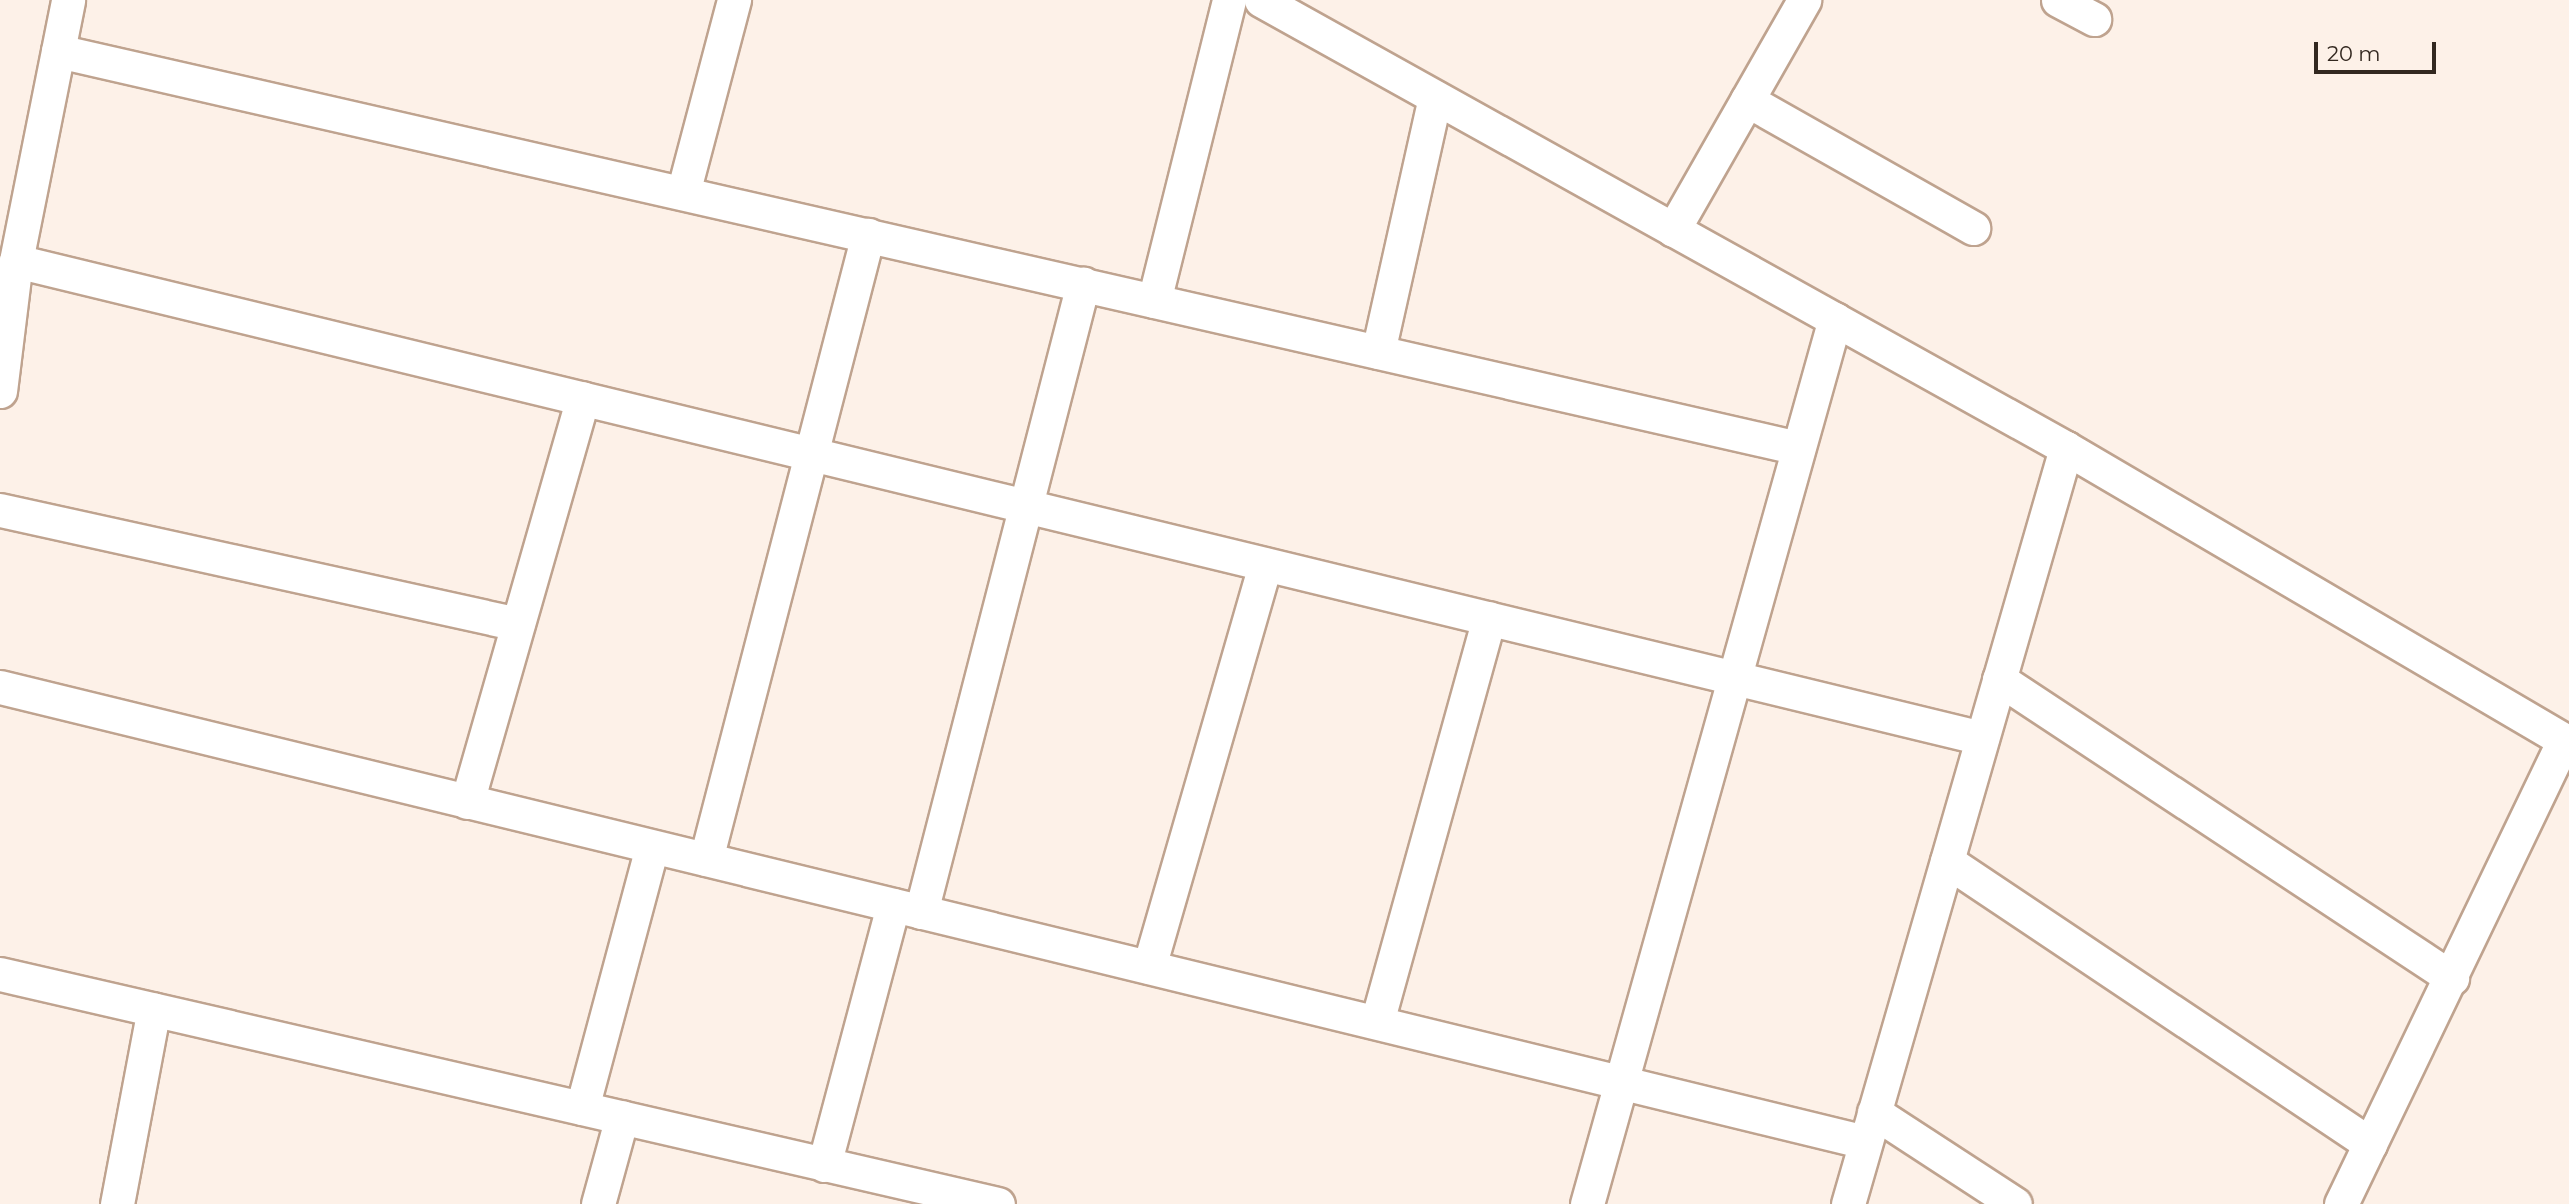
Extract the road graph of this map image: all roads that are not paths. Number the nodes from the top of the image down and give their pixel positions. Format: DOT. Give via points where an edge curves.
graph roads {
  1 [pos="68,0"];
  2 [pos="734,0"];
  3 [pos="1230,0"];
  4 [pos="1261,0"];
  5 [pos="1804,0"];
  6 [pos="2058,0"];
  7 [pos="2094,19"];
  8 [pos="58,51"];
  9 [pos="1435,97"];
  10 [pos="1747,100"];
  11 [pos="683,193"];
  12 [pos="1973,228"];
  13 [pos="1673,230"];
  14 [pos="868,235"];
  15 [pos="16,261"];
  16 [pos="1083,285"];
  17 [pos="1154,300"];
  18 [pos="1835,319"];
  19 [pos="1378,352"];
  20 [pos="0,391"];
  21 [pos="583,398"];
  22 [pos="1798,448"];
  23 [pos="2066,448"];
  24 [pos="811,453"];
  25 [pos="1026,506"];
  26 [pos="0,510"];
  27 [pos="1265,564"];
  28 [pos="1489,618"];
  29 [pos="518,624"];
  30 [pos="1734,677"];
  31 [pos="1999,679"];
  32 [pos="0,687"];
  33 [pos="1983,738"];
  34 [pos="2567,742"];
  35 [pos="467,802"];
  36 [pos="652,847"];
  37 [pos="706,859"];
  38 [pos="1947,861"];
  39 [pos="906,909"];
  40 [pos="1149,967"];
  41 [pos="0,974"];
  42 [pos="2452,978"];
  43 [pos="154,1009"];
  44 [pos="1377,1022"];
  45 [pos="1621,1083"];
  46 [pos="582,1108"];
  47 [pos="622,1117"];
  48 [pos="1870,1127"];
  49 [pos="2370,1144"];
  50 [pos="824,1165"];
  51 [pos="117,1204"];
  52 [pos="598,1204"];
  53 [pos="998,1204"];
  54 [pos="1587,1204"];
  55 [pos="1847,1204"];
  56 [pos="2015,1204"];
  57 [pos="2341,1204"];
  1 -- 8 [label="street"];
  2 -- 11 [label="street"];
  3 -- 17 [label="street"];
  4 -- 9 [label="street"];
  5 -- 10 [label="street"];
  6 -- 7 [label="street"];
  8 -- 11 [label="street"];
  8 -- 15 [label="street"];
  9 -- 13 [label="street"];
  9 -- 19 [label="street"];
  10 -- 12 [label="street"];
  10 -- 13 [label="street"];
  11 -- 14 [label="street"];
  13 -- 18 [label="street"];
  14 -- 16 [label="street"];
  14 -- 24 [label="street"];
  15 -- 20 [label="street"];
  15 -- 21 [label="street"];
  16 -- 17 [label="street"];
  16 -- 25 [label="street"];
  17 -- 19 [label="street"];
  18 -- 22 [label="street"];
  18 -- 23 [label="street"];
  19 -- 22 [label="street"];
  21 -- 24 [label="street"];
  21 -- 29 [label="street"];
  22 -- 30 [label="street"];
  23 -- 31 [label="street"];
  23 -- 34 [label="street"];
  24 -- 25 [label="street"];
  24 -- 37 [label="street"];
  25 -- 27 [label="street"];
  25 -- 39 [label="street"];
  26 -- 29 [label="street"];
  27 -- 28 [label="street"];
  27 -- 40 [label="street"];
  28 -- 30 [label="street"];
  28 -- 44 [label="street"];
  29 -- 35 [label="street"];
  30 -- 33 [label="street"];
  30 -- 45 [label="street"];
  31 -- 33 [label="street"];
  31 -- 42 [label="street"];
  32 -- 35 [label="street"];
  33 -- 38 [label="street"];
  34 -- 42 [label="street"];
  35 -- 36 [label="street"];
  36 -- 37 [label="street"];
  36 -- 46 [label="street"];
  37 -- 39 [label="street"];
  38 -- 48 [label="street"];
  38 -- 49 [label="street"];
  39 -- 40 [label="street"];
  39 -- 50 [label="street"];
  40 -- 44 [label="street"];
  41 -- 43 [label="street"];
  42 -- 49 [label="street"];
  43 -- 46 [label="street"];
  43 -- 51 [label="street"];
  44 -- 45 [label="street"];
  45 -- 48 [label="street"];
  45 -- 54 [label="street"];
  46 -- 47 [label="street"];
  47 -- 50 [label="street"];
  47 -- 52 [label="street"];
  48 -- 55 [label="street"];
  48 -- 56 [label="street"];
  49 -- 57 [label="street"];
  50 -- 53 [label="street"];
}
